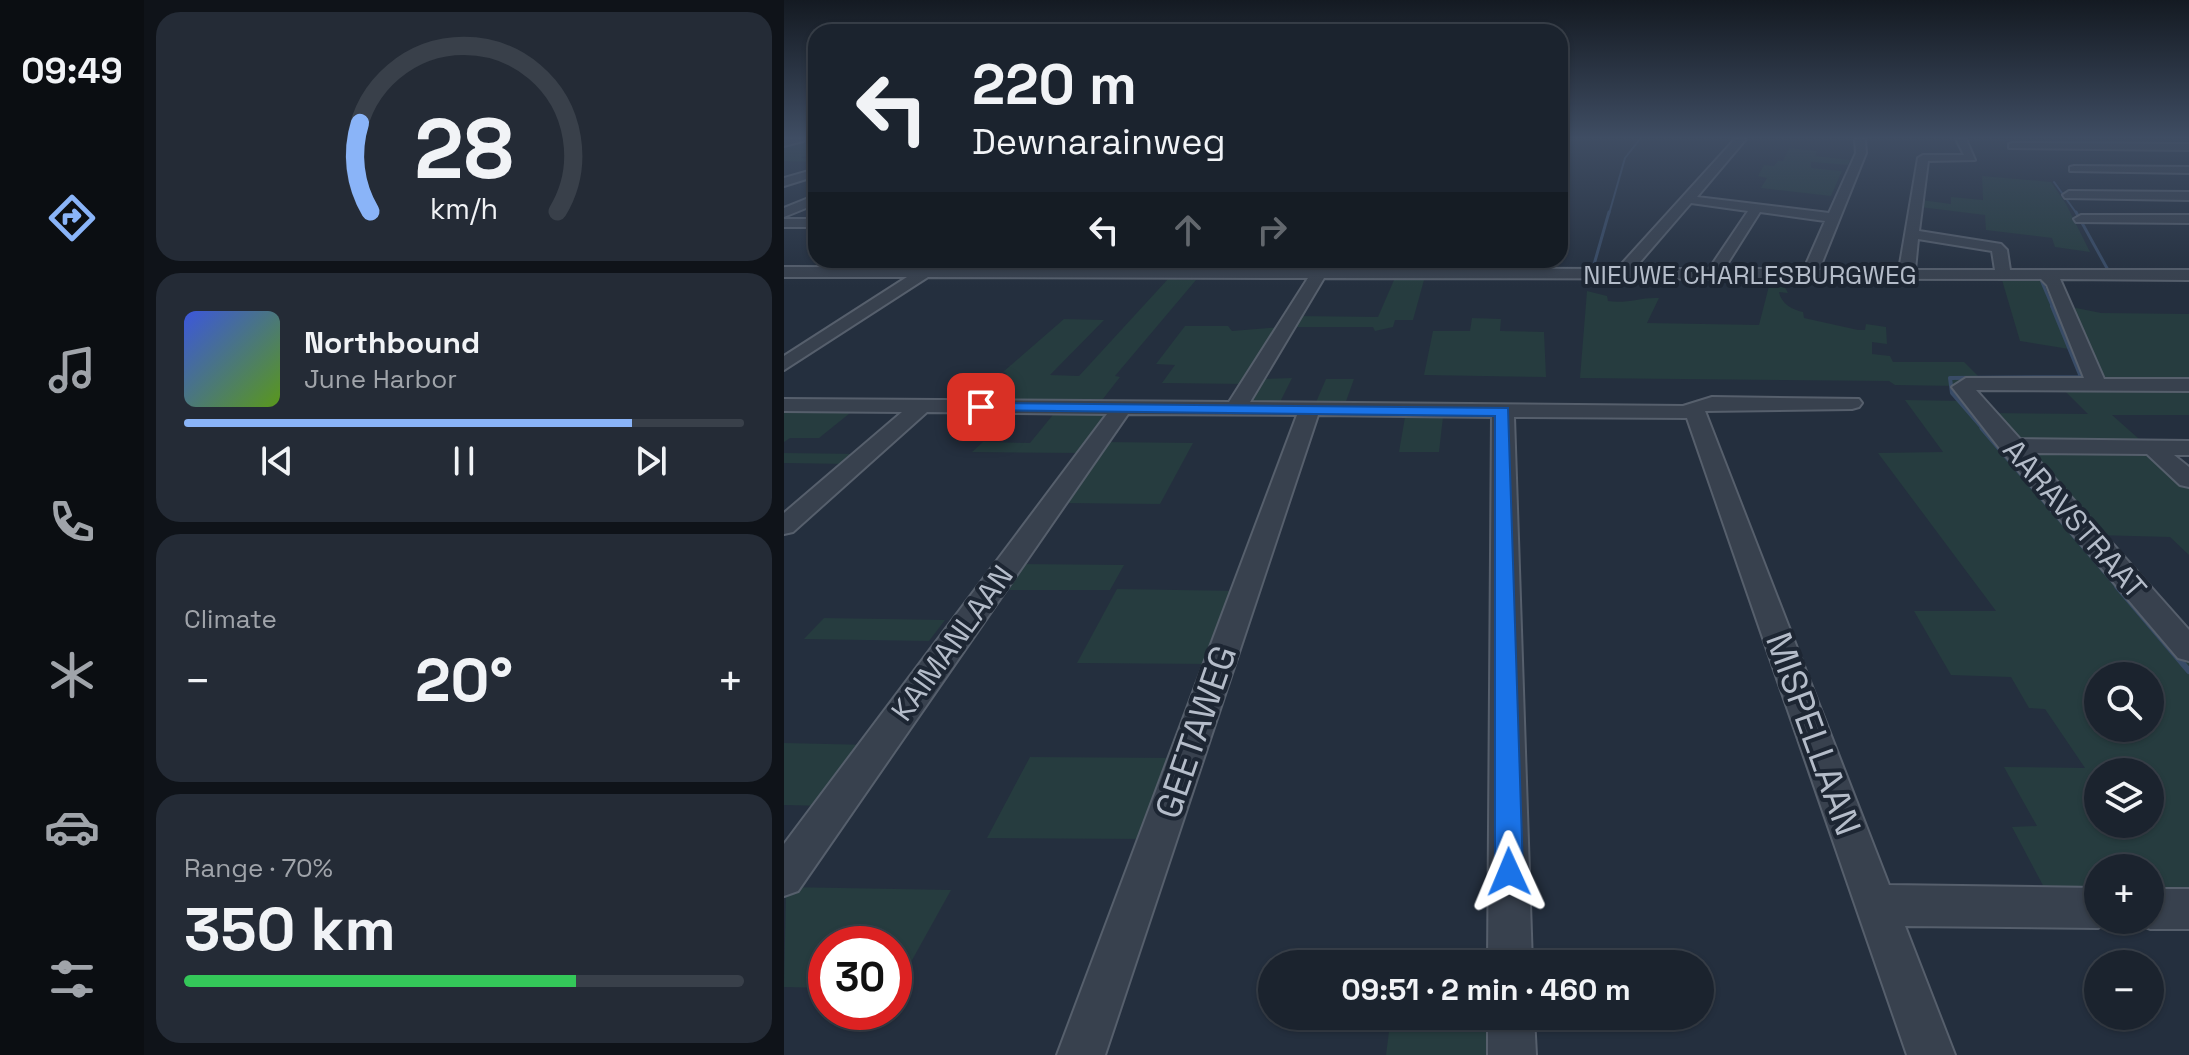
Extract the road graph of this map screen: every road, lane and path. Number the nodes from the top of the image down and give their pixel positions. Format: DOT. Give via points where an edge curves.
graph roads {
  1 [pos="1696,188"];
  2 [pos="1846,188"];
  3 [pos="1918,188"];
  4 [pos="784,191"];
  5 [pos="808,192"];
  6 [pos="2069,195"];
  7 [pos="2189,196"];
  8 [pos="1686,199"];
  9 [pos="808,202"];
  10 [pos="1756,208"];
  11 [pos="784,213"];
  12 [pos="1833,218"];
  13 [pos="2081,219"];
  14 [pos="2189,219"];
  15 [pos="784,223"];
  16 [pos="808,223"];
  17 [pos="1911,234"];
  18 [pos="911,268"];
  19 [pos="916,268"];
  20 [pos="964,268"];
  21 [pos="1057,268"];
  22 [pos="1140,268"];
  23 [pos="1223,268"];
  24 [pos="1355,268"];
  25 [pos="1462,268"];
  26 [pos="784,272"];
  27 [pos="1053,272"];
  28 [pos="1319,273"];
  29 [pos="1349,273"];
  30 [pos="1457,274"];
  31 [pos="1621,274"];
  32 [pos="1713,275"];
  33 [pos="1809,275"];
  34 [pos="1906,275"];
  35 [pos="2003,275"];
  36 [pos="2046,275"];
  37 [pos="2189,275"];
  38 [pos="784,364"];
  39 [pos="2096,383"];
  40 [pos="2189,385"];
  41 [pos="1852,403"];
  42 [pos="784,405"];
  43 [pos="922,406"];
  44 [pos="1236,408"];
  45 [pos="1121,409"];
  46 [pos="1310,409"];
  47 [pos="1503,411"];
  48 [pos="1695,412"];
  49 [pos="2010,446"];
  50 [pos="2152,447"];
  51 [pos="2189,448"];
  52 [pos="2189,480"];
  53 [pos="784,526"];
  54 [pos="2189,650"];
  55 [pos="784,877"];
  56 [pos="1876,905"];
  57 [pos="2084,908"];
  58 [pos="2164,909"];
  59 [pos="2189,909"];
  60 [pos="1510,950"];
  61 [pos="1511,1030"];
  62 [pos="1081,1055"];
  63 [pos="1512,1055"];
  64 [pos="1931,1055"];
  1 -- 8 [label="street"];
  2 -- 12 [label="street"];
  3 -- 17 [label="street"];
  4 -- 5 [label="street"];
  6 -- 7 [label="street"];
  8 -- 10 [label="street"];
  8 -- 31 [label="street"];
  9 -- 11 [label="street"];
  10 -- 12 [label="street"];
  10 -- 32 [label="street"];
  12 -- 33 [label="street"];
  13 -- 14 [label="street"];
  15 -- 16 [label="street"];
  17 -- 34 [label="street"];
  17 -- 35 [label="street" via="1996,247"];
  18 -- 26 [label="street, NIEUWE CHARLESBURGWEG"];
  19 -- 38 [label="street"];
  20 -- 27 [label="street, NIEUWE CHARLESBURGWEG"];
  21 -- 27 [label="street"];
  22 -- 27 [label="street, NIEUWE CHARLESBURGWEG"];
  23 -- 28 [label="street, NIEUWE CHARLESBURGWEG"];
  24 -- 29 [label="street"];
  25 -- 30 [label="street"];
  28 -- 29 [label="street, NIEUWE CHARLESBURGWEG"];
  28 -- 44 [label="street"];
  29 -- 30 [label="street, NIEUWE CHARLESBURGWEG"];
  30 -- 31 [label="street, NIEUWE CHARLESBURGWEG"];
  31 -- 32 [label="street, NIEUWE CHARLESBURGWEG"];
  32 -- 33 [label="street, NIEUWE CHARLESBURGWEG"];
  33 -- 34 [label="street, NIEUWE CHARLESBURGWEG"];
  34 -- 35 [label="street, NIEUWE CHARLESBURGWEG"];
  35 -- 36 [label="street, NIEUWE CHARLESBURGWEG"];
  36 -- 37 [label="street, NIEUWE CHARLESBURGWEG"];
  36 -- 39 [label="street"];
  39 -- 40 [label="street"];
  39 -- 49 [label="street, AARAVSTRAAT" via="1962,387"];
  41 -- 48 [label="street" via="1712,403 1693,407"];
  42 -- 43 [label="street"];
  43 -- 45 [label="street"];
  43 -- 53 [label="street"];
  44 -- 45 [label="street"];
  44 -- 46 [label="street"];
  45 -- 55 [label="street, KAIMANLAAN"];
  46 -- 47 [label="street"];
  46 -- 62 [label="street, GEETAWEG"];
  47 -- 48 [label="street"];
  47 -- 60 [label="street"];
  48 -- 56 [label="street, MISPELLAAN"];
  49 -- 50 [label="street"];
  49 -- 54 [label="street, AARAVSTRAAT"];
  50 -- 51 [label="street"];
  50 -- 52 [label="street"];
  56 -- 57 [label="street"];
  56 -- 64 [label="street, MISPELLAAN"];
  58 -- 59 [label="street"];
  61 -- 63 [label="street"];
}
